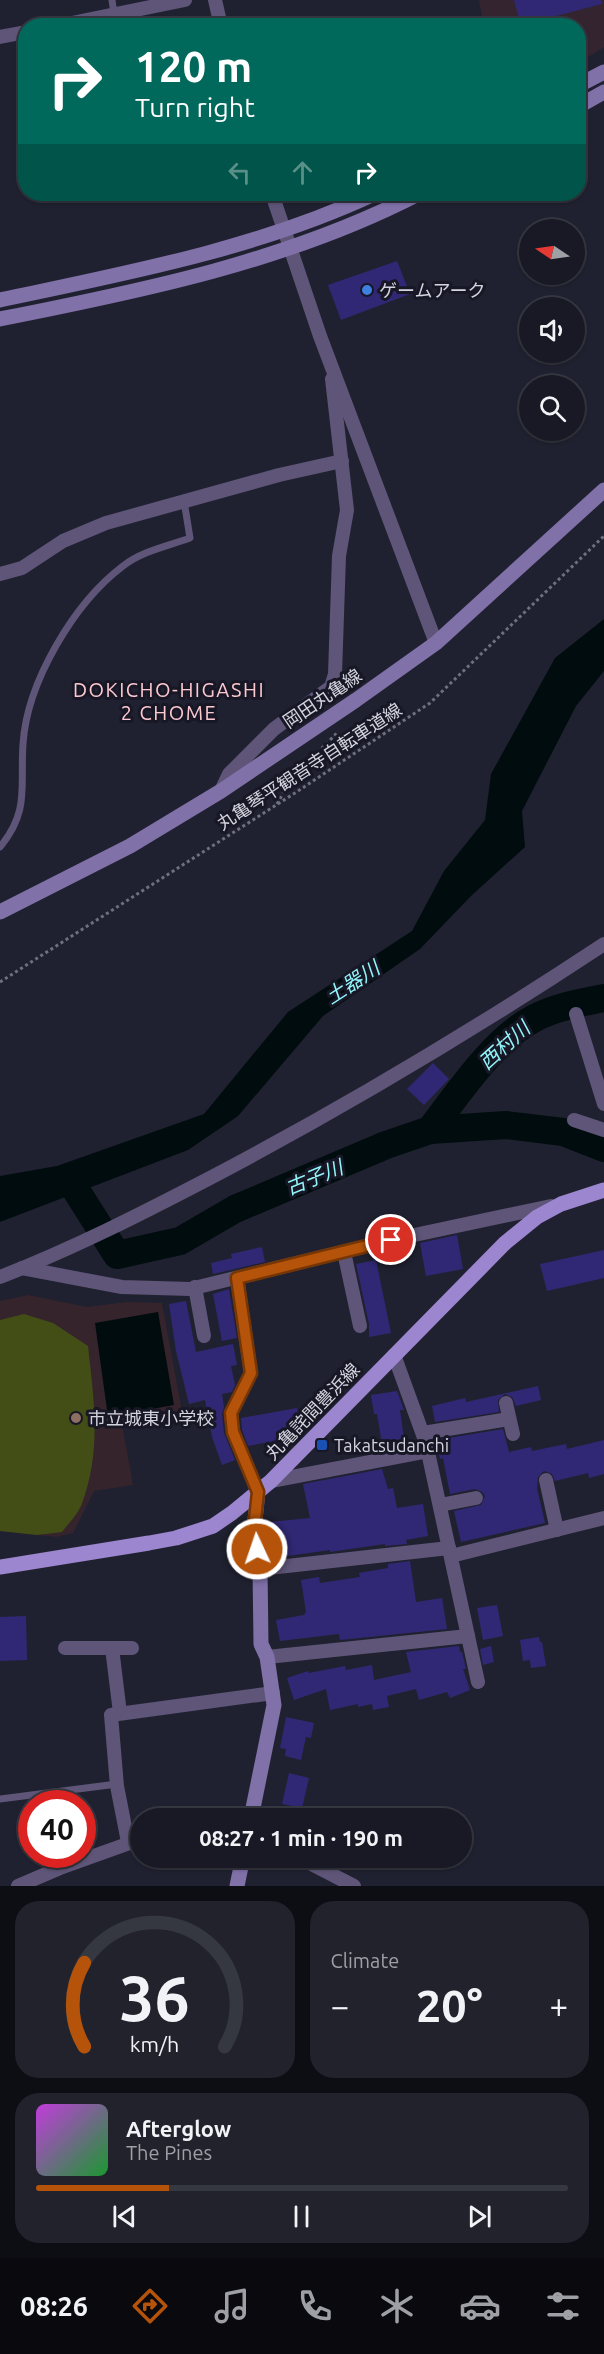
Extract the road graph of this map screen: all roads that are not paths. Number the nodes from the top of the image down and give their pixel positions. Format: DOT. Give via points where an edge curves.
graph roads {
  1 [pos="185,0"];
  2 [pos="215,0"];
  3 [pos="113,7"];
  4 [pos="81,18"];
  5 [pos="219,18"];
  6 [pos="18,34"];
  7 [pos="0,37"];
  8 [pos="604,72"];
  9 [pos="586,81"];
  10 [pos="604,92"];
  11 [pos="586,102"];
  12 [pos="275,201"];
  13 [pos="357,201"];
  14 [pos="402,201"];
  15 [pos="285,229"];
  16 [pos="290,247"];
  17 [pos="0,300"];
  18 [pos="0,320"];
  19 [pos="332,366"];
  20 [pos="342,461"];
  21 [pos="604,490"];
  22 [pos="184,501"];
  23 [pos="0,574"];
  24 [pos="436,643"];
  25 [pos="221,791"];
  26 [pos="0,847"];
  27 [pos="0,912"];
  28 [pos="604,944"];
  29 [pos="576,1014"];
  30 [pos="604,1104"];
  31 [pos="574,1120"];
  32 [pos="604,1130"];
  33 [pos="604,1190"];
  34 [pos="561,1204"];
  35 [pos="344,1252"];
  36 [pos="22,1269"];
  37 [pos="0,1277"];
  38 [pos="237,1278"];
  39 [pos="195,1287"];
  40 [pos="360,1326"];
  41 [pos="204,1336"];
  42 [pos="394,1354"];
  43 [pos="506,1403"];
  44 [pos="509,1419"];
  45 [pos="423,1433"];
  46 [pos="513,1434"];
  47 [pos="428,1451"];
  48 [pos="546,1480"];
  49 [pos="271,1481"];
  50 [pos="258,1492"];
  51 [pos="476,1498"];
  52 [pos="440,1505"];
  53 [pos="604,1518"];
  54 [pos="557,1530"];
  55 [pos="450,1552"];
  56 [pos="0,1567"];
  57 [pos="260,1569"];
  58 [pos="468,1636"];
  59 [pos="65,1648"];
  60 [pos="112,1648"];
  61 [pos="132,1648"];
  62 [pos="267,1657"];
  63 [pos="478,1682"];
  64 [pos="273,1693"];
  65 [pos="120,1713"];
  66 [pos="117,1784"];
  67 [pos="0,1799"];
  68 [pos="253,1808"];
  69 [pos="130,1825"];
  70 [pos="130,1843"];
  71 [pos="241,1868"];
  72 [pos="319,1868"];
  73 [pos="18,1886"];
  74 [pos="237,1886"];
  75 [pos="354,1886"];
  1 -- 3 [label="street"];
  2 -- 5 [label="street"];
  3 -- 4 [label="street"];
  6 -- 7 [label="street"];
  8 -- 9 [label="street"];
  10 -- 11 [label="street"];
  12 -- 15 [label="street"];
  13 -- 15 [label="street"];
  14 -- 16 [label="street"];
  15 -- 16 [label="street"];
  15 -- 17 [label="street" via="200,255"];
  16 -- 18 [label="street" via="205,274"];
  16 -- 19 [label="street"];
  19 -- 20 [label="street"];
  19 -- 24 [label="street"];
  20 -- 22 [label="street"];
  20 -- 25 [label="street" via="347,510 339,556 335,674 331,687 274,729 229,774"];
  21 -- 24 [label="street, 岡田丸亀線"];
  22 -- 23 [label="street" via="106,523 63,541 22,568"];
  22 -- 26 [label="lane" via="190,538 150,551 124,565 84,602 61,636 30,711 23,743 22,802 15,825"];
  24 -- 25 [label="street, 岡田丸亀線"];
  25 -- 27 [label="street, 岡田丸亀線" via="130,846"];
  28 -- 36 [label="street" via="301,1130 129,1220"];
  29 -- 30 [label="street"];
  31 -- 32 [label="street"];
  33 -- 34 [label="main road, 丸亀詫間豊浜線"];
  34 -- 35 [label="street"];
  34 -- 42 [label="main road, 丸亀詫間豊浜線" via="537,1217 505,1243"];
  35 -- 38 [label="street"];
  35 -- 40 [label="street"];
  36 -- 37 [label="street"];
  36 -- 39 [label="street" via="122,1287"];
  38 -- 39 [label="street"];
  38 -- 50 [label="street" via="251,1373 231,1413 233,1432"];
  39 -- 41 [label="street"];
  42 -- 45 [label="street"];
  42 -- 49 [label="main road, 丸亀詫間豊浜線"];
  43 -- 44 [label="street"];
  44 -- 45 [label="street"];
  44 -- 46 [label="street"];
  45 -- 47 [label="street"];
  47 -- 49 [label="street"];
  47 -- 52 [label="street"];
  48 -- 54 [label="street"];
  49 -- 50 [label="main road, 丸亀詫間豊浜線"];
  50 -- 56 [label="main road, 丸亀詫間豊浜線" via="213,1526 176,1538"];
  50 -- 57 [label="street" via="254,1529"];
  51 -- 52 [label="street"];
  52 -- 55 [label="street"];
  53 -- 54 [label="street"];
  54 -- 55 [label="street"];
  55 -- 57 [label="street"];
  55 -- 58 [label="street"];
  57 -- 62 [label="street" via="261,1644"];
  58 -- 62 [label="street"];
  58 -- 63 [label="street"];
  59 -- 60 [label="street"];
  60 -- 61 [label="street"];
  60 -- 65 [label="street"];
  62 -- 64 [label="street"];
  64 -- 65 [label="street"];
  64 -- 68 [label="street" via="274,1705"];
  65 -- 66 [label="street" via="111,1715"];
  66 -- 67 [label="lane"];
  66 -- 69 [label="street"];
  70 -- 73 [label="street"];
  71 -- 74 [label="street"];
  72 -- 75 [label="street"];
}
